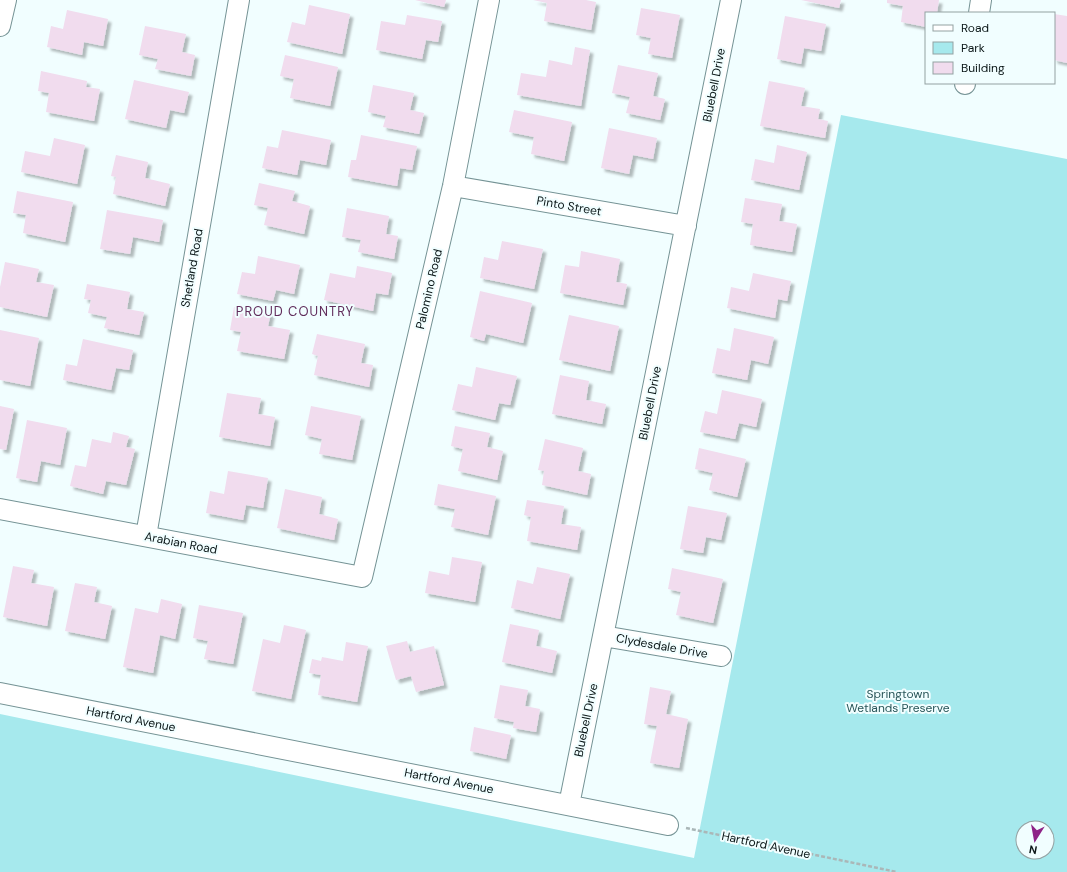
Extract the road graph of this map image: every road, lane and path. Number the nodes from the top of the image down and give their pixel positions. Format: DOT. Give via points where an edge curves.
graph roads {
  1 [pos="6,0"];
  2 [pos="239,0"];
  3 [pos="488,0"];
  4 [pos="732,0"];
  5 [pos="981,0"];
  6 [pos="979,12"];
  7 [pos="0,26"];
  8 [pos="453,186"];
  9 [pos="686,226"];
  10 [pos="0,509"];
  11 [pos="146,536"];
  12 [pos="362,577"];
  13 [pos="603,636"];
  14 [pos="721,656"];
  15 [pos="0,693"];
  16 [pos="569,805"];
  17 [pos="668,825"];
  18 [pos="897,872"];
  1 -- 7 [label="street"];
  2 -- 11 [label="street, Shetland Road"];
  3 -- 8 [label="street, Palomino Road"];
  4 -- 9 [label="street, Bluebell Drive"];
  5 -- 6 [label="street"];
  8 -- 9 [label="street, Pinto Street"];
  8 -- 12 [label="street, Palomino Road"];
  9 -- 13 [label="street, Bluebell Drive"];
  10 -- 11 [label="street, Arabian Road"];
  11 -- 12 [label="street, Arabian Road"];
  13 -- 14 [label="street, Clydesdale Drive"];
  13 -- 16 [label="street, Bluebell Drive"];
  15 -- 16 [label="street, Hartford Avenue"];
  16 -- 17 [label="street, Hartford Avenue"];
  17 -- 18 [label="path, Hartford Avenue"];
}
